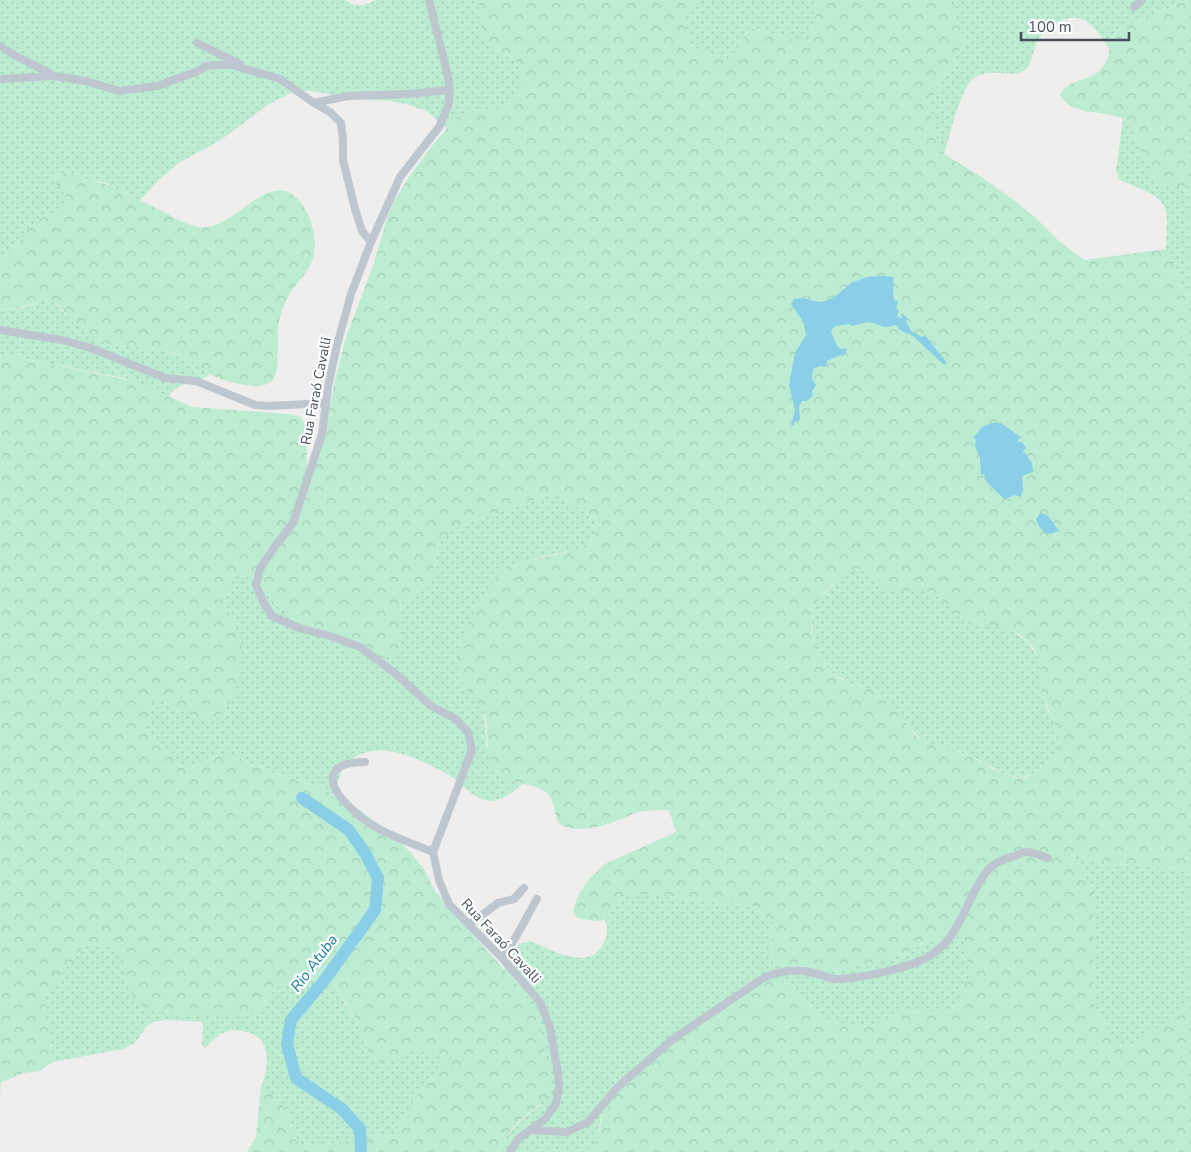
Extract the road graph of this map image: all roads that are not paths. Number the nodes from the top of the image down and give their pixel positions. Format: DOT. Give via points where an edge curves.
graph roads {
  1 [pos="424,0"];
  2 [pos="1142,0"];
  3 [pos="430,4"];
  4 [pos="1134,7"];
  5 [pos="197,43"];
  6 [pos="0,46"];
  7 [pos="250,70"];
  8 [pos="54,76"];
  9 [pos="0,79"];
  10 [pos="450,90"];
  11 [pos="314,103"];
  12 [pos="371,242"];
  13 [pos="0,330"];
  14 [pos="326,403"];
  15 [pos="366,762"];
  16 [pos="433,852"];
  17 [pos="1048,858"];
  18 [pos="524,888"];
  19 [pos="537,899"];
  20 [pos="469,925"];
  21 [pos="502,958"];
  22 [pos="530,1130"];
  23 [pos="510,1152"];
  1 -- 3 [label="street"];
  2 -- 4 [label="street"];
  3 -- 10 [label="street, Rua Faraó Cavalli"];
  5 -- 7 [label="street"];
  6 -- 8 [label="street"];
  7 -- 8 [label="street" via="232,65 207,66 157,86 119,91"];
  7 -- 11 [label="street" via="280,78"];
  8 -- 9 [label="street"];
  10 -- 11 [label="street" via="348,96"];
  10 -- 12 [label="street, Rua Faraó Cavalli" via="448,106 439,128 400,176"];
  11 -- 12 [label="street" via="341,123 343,160 355,209 362,232"];
  12 -- 14 [label="street, Rua Faraó Cavalli" via="351,294"];
  13 -- 14 [label="street" via="91,348 165,378 196,381 255,405"];
  14 -- 16 [label="street, Rua Faraó Cavalli" via="322,434 293,523 260,569 256,585 272,616 360,647 431,706 456,719 468,732 472,750"];
  15 -- 16 [label="street" via="336,769 332,780 336,791 370,824"];
  16 -- 20 [label="street, Rua Faraó Cavalli" via="449,904"];
  17 -- 22 [label="street" via="1026,852 989,868 962,919 942,946 928,957 893,970 849,978 834,979 813,972 796,971 765,977 673,1039 618,1087 588,1122 567,1132"];
  18 -- 20 [label="street" via="514,899 498,902"];
  19 -- 21 [label="street"];
  20 -- 21 [label="street, Rua Faraó Cavalli"];
  21 -- 22 [label="street, Rua Faraó Cavalli" via="540,1002 550,1027 555,1053 559,1086 556,1104 545,1119"];
  22 -- 23 [label="street, Rua Faraó Cavalli" via="518,1139"];
}
